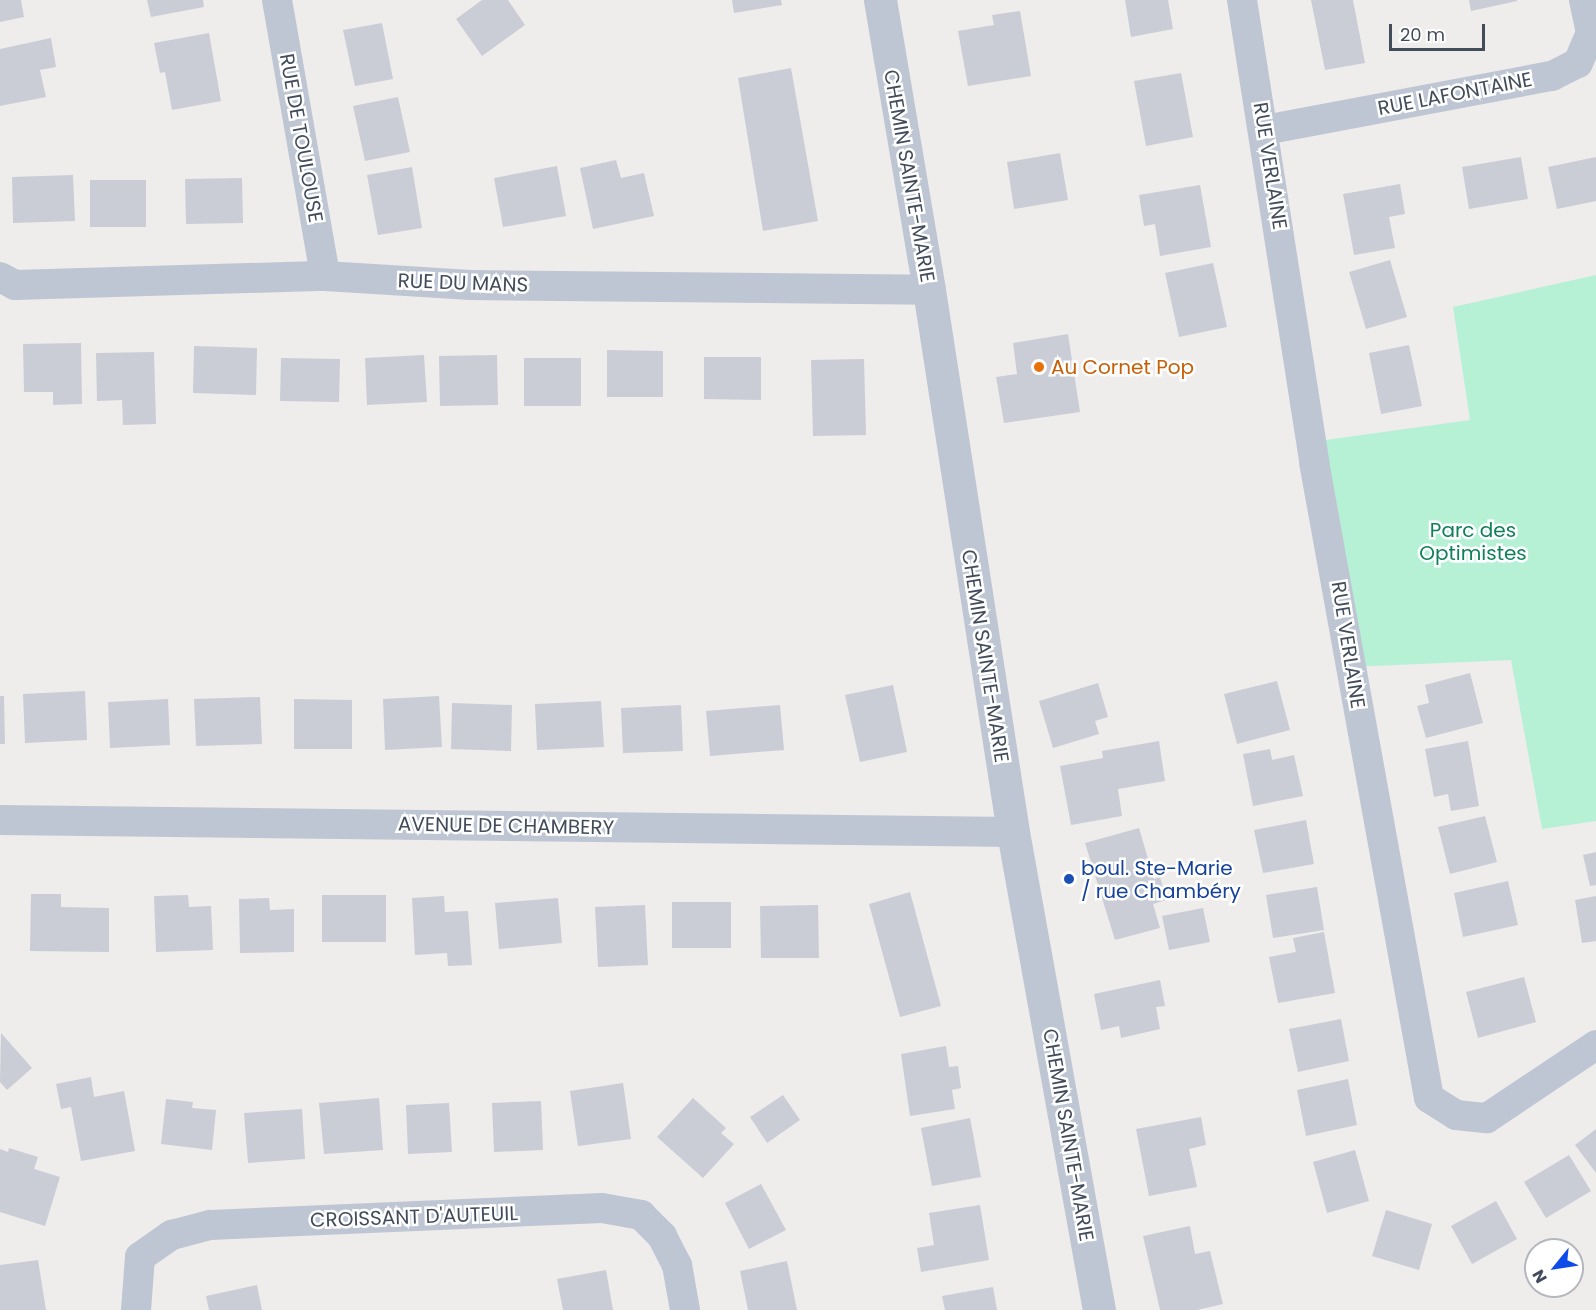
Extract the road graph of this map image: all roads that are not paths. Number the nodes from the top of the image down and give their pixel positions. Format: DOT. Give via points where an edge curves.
graph roads {
  1 [pos="277,0"];
  2 [pos="880,0"];
  3 [pos="1242,0"];
  4 [pos="1584,0"];
  5 [pos="1265,130"];
  6 [pos="325,276"];
  7 [pos="0,277"];
  8 [pos="929,290"];
  9 [pos="0,820"];
  10 [pos="1013,832"];
  11 [pos="1596,1045"];
  12 [pos="136,1310"];
  13 [pos="685,1310"];
  14 [pos="1099,1310"];
  1 -- 6 [label="street, RUE DE TOULOUSE"];
  2 -- 8 [label="street, CHEMIN SAINTE-MARIE"];
  3 -- 5 [label="street, RUE VERLAINE"];
  4 -- 5 [label="street, RUE LAFONTAINE" via="1591,33 1587,43 1578,63 1552,76"];
  5 -- 11 [label="street, RUE VERLAINE" via="1314,462 1429,1098 1456,1115 1487,1118"];
  6 -- 7 [label="street, RUE DU MANS" via="15,285"];
  6 -- 8 [label="street, RUE DU MANS" via="471,285"];
  8 -- 10 [label="street, CHEMIN SAINTE-MARIE"];
  9 -- 10 [label="street, AVENUE DE CHAMBERY"];
  10 -- 14 [label="street, CHEMIN SAINTE-MARIE"];
  12 -- 13 [label="street, CROISSANT D'AUTEUIL" via="140,1257 172,1235 210,1226 602,1208 641,1215 662,1236 676,1265"];
}
